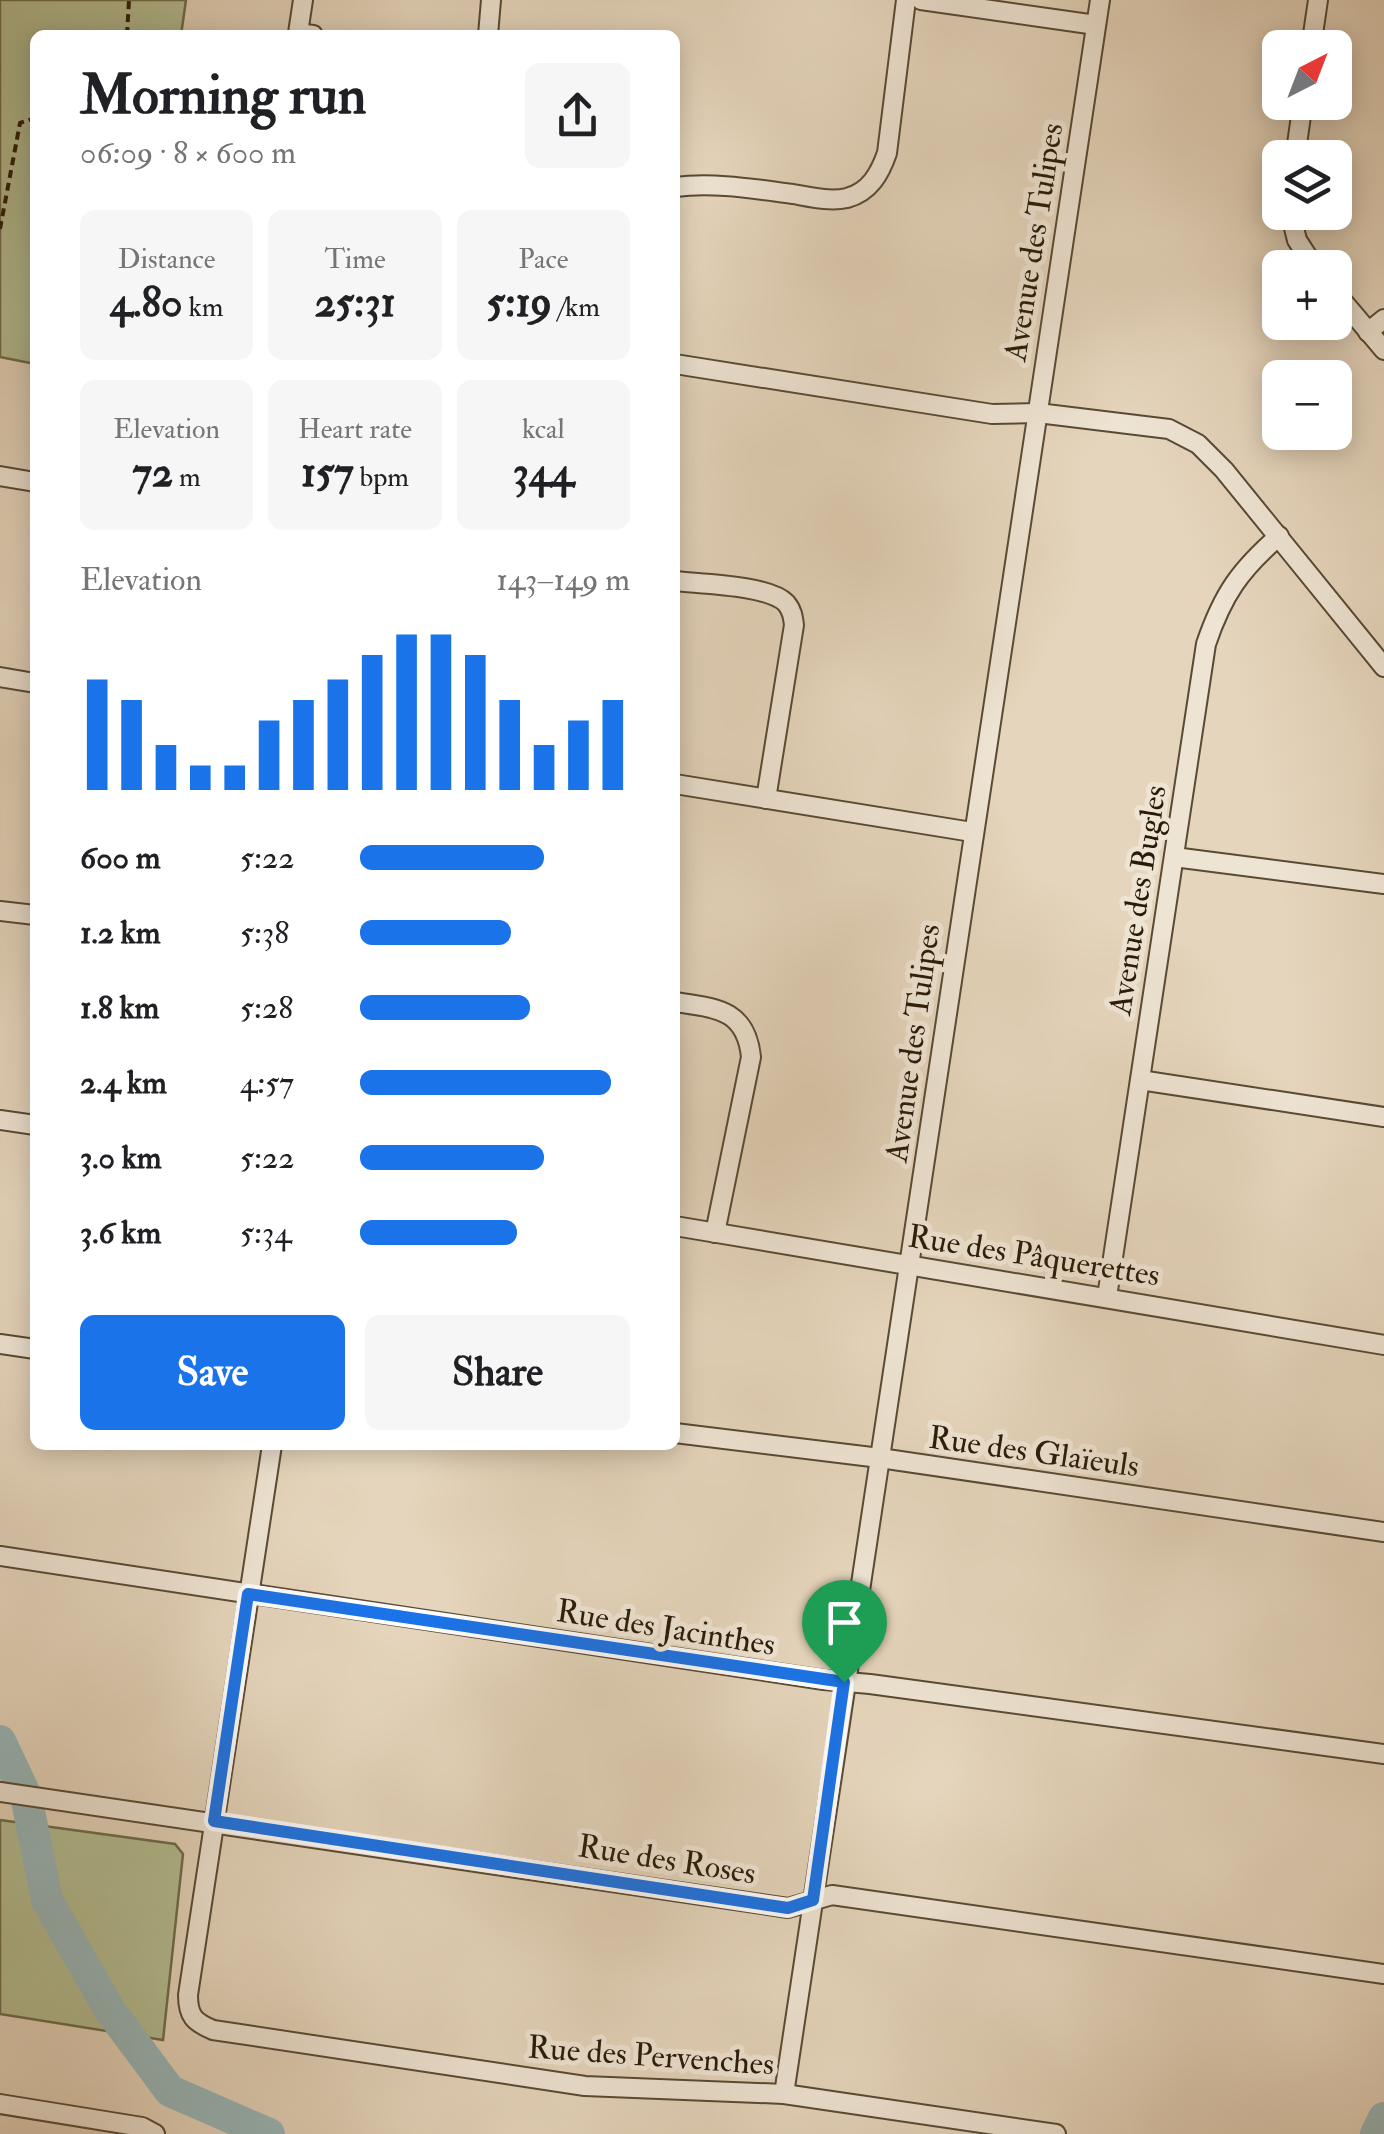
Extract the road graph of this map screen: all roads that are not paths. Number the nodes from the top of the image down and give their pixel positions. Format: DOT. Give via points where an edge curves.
graph roads {
  1 [pos="303,0"];
  2 [pos="491,0"];
  3 [pos="906,0"];
  4 [pos="922,0"];
  5 [pos="1100,0"];
  6 [pos="1318,0"];
  7 [pos="1096,26"];
  8 [pos="298,30"];
  9 [pos="488,30"];
  10 [pos="1314,30"];
  11 [pos="680,187"];
  12 [pos="1352,313"];
  13 [pos="1384,318"];
  14 [pos="1368,332"];
  15 [pos="1384,350"];
  16 [pos="680,365"];
  17 [pos="1038,413"];
  18 [pos="0,476"];
  19 [pos="30,481"];
  20 [pos="1279,536"];
  21 [pos="680,581"];
  22 [pos="1384,667"];
  23 [pos="0,677"];
  24 [pos="30,682"];
  25 [pos="680,785"];
  26 [pos="766,799"];
  27 [pos="972,832"];
  28 [pos="1174,856"];
  29 [pos="1384,884"];
  30 [pos="0,910"];
  31 [pos="30,914"];
  32 [pos="680,1003"];
  33 [pos="1140,1080"];
  34 [pos="1384,1117"];
  35 [pos="0,1120"];
  36 [pos="30,1124"];
  37 [pos="680,1227"];
  38 [pos="715,1233"];
  39 [pos="910,1265"];
  40 [pos="1107,1297"];
  41 [pos="0,1344"];
  42 [pos="1384,1344"];
  43 [pos="30,1348"];
  44 [pos="680,1434"];
  45 [pos="271,1450"];
  46 [pos="880,1458"];
  47 [pos="1384,1532"];
  48 [pos="0,1556"];
  49 [pos="248,1594"];
  50 [pos="844,1682"];
  51 [pos="1384,1754"];
  52 [pos="0,1792"];
  53 [pos="214,1821"];
  54 [pos="813,1900"];
  55 [pos="1384,1974"];
  56 [pos="784,2094"];
  57 [pos="0,2104"];
  58 [pos="156,2134"];
  59 [pos="1056,2134"];
  1 -- 8 [label="street"];
  2 -- 9 [label="street"];
  3 -- 11 [label="street" via="887,153 866,189 831,200 730,186"];
  4 -- 7 [label="street"];
  5 -- 7 [label="street, Avenue des Tulipes"];
  6 -- 10 [label="street"];
  7 -- 17 [label="street, Avenue des Tulipes"];
  12 -- 14 [label="street"];
  13 -- 14 [label="street"];
  14 -- 15 [label="street"];
  16 -- 17 [label="street" via="992,414"];
  17 -- 20 [label="street" via="1169,430 1198,444"];
  17 -- 27 [label="street, Avenue des Tulipes"];
  18 -- 19 [label="street"];
  20 -- 22 [label="street"];
  20 -- 28 [label="street, Avenue des Bugles" via="1231,585 1206,644"];
  21 -- 26 [label="street" via="764,592 792,612"];
  23 -- 24 [label="street"];
  25 -- 26 [label="street"];
  26 -- 27 [label="street"];
  27 -- 39 [label="street, Avenue des Tulipes"];
  28 -- 29 [label="street"];
  28 -- 33 [label="street, Avenue des Bugles"];
  30 -- 31 [label="street"];
  32 -- 38 [label="street" via="727,1014 749,1036 751,1056"];
  33 -- 34 [label="street"];
  33 -- 40 [label="street, Avenue des Bugles"];
  35 -- 36 [label="street"];
  37 -- 38 [label="street, Rue des Pâquerettes"];
  38 -- 39 [label="street, Rue des Pâquerettes"];
  39 -- 40 [label="street, Rue des Pâquerettes"];
  39 -- 46 [label="street, Avenue des Tulipes"];
  40 -- 42 [label="street, Rue des Pâquerettes"];
  41 -- 43 [label="street"];
  44 -- 46 [label="street, Rue des Glaïeuls"];
  45 -- 49 [label="street"];
  46 -- 47 [label="street, Rue des Glaïeuls"];
  46 -- 50 [label="street, Avenue des Tulipes"];
  48 -- 49 [label="street, Rue des Jacinthes"];
  49 -- 50 [label="street, Rue des Jacinthes"];
  49 -- 53 [label="street"];
  50 -- 51 [label="street, Rue des Jacinthes"];
  50 -- 54 [label="street, Avenue des Tulipes"];
  52 -- 53 [label="street, Rue des Roses"];
  53 -- 54 [label="street, Rue des Roses" via="788,1908"];
  53 -- 56 [label="street, Rue des Pervenches" via="188,2013 196,2023 585,2086"];
  54 -- 55 [label="street, Rue des Roses" via="832,1895"];
  54 -- 56 [label="street, Avenue des Tulipes"];
  56 -- 59 [label="street, Rue des Pervenches"];
  57 -- 58 [label="street"];
}
